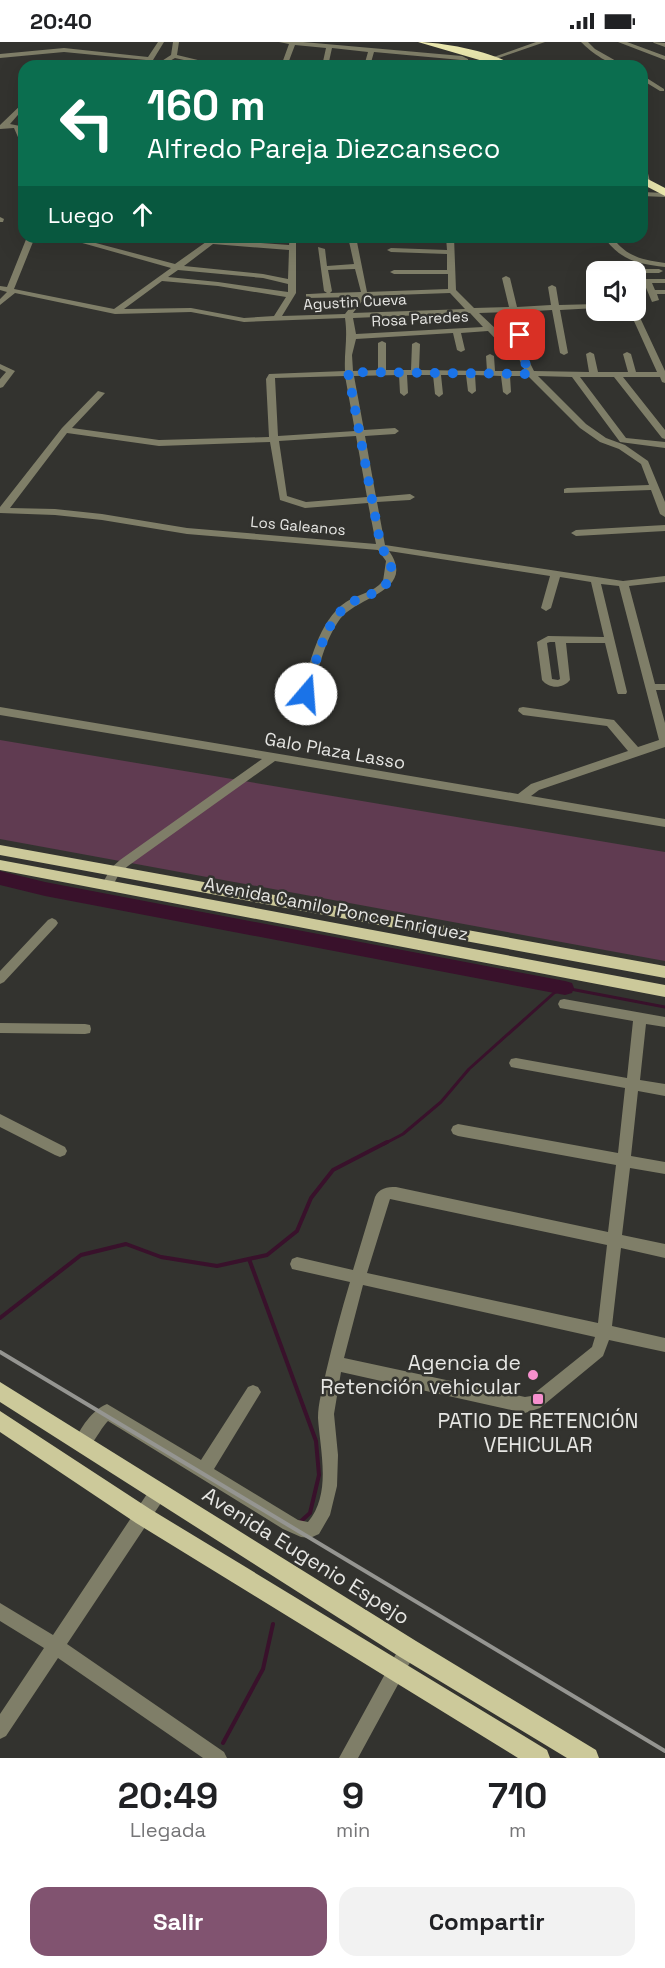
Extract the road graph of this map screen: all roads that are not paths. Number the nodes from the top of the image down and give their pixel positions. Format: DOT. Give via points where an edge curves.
graph roads {
  1 [pos="161,42"];
  2 [pos="176,42"];
  3 [pos="282,42"];
  4 [pos="423,42"];
  5 [pos="441,42"];
  6 [pos="544,42"];
  7 [pos="584,42"];
  8 [pos="621,42"];
  9 [pos="656,42"];
  10 [pos="293,44"];
  11 [pos="665,45"];
  12 [pos="329,47"];
  13 [pos="372,50"];
  14 [pos="414,55"];
  15 [pos="0,56"];
  16 [pos="174,56"];
  17 [pos="494,58"];
  18 [pos="665,58"];
  19 [pos="151,59"];
  20 [pos="167,60"];
  21 [pos="192,60"];
  22 [pos="287,60"];
  23 [pos="326,60"];
  24 [pos="370,60"];
  25 [pos="414,60"];
  26 [pos="450,60"];
  27 [pos="498,60"];
  28 [pos="501,60"];
  29 [pos="611,60"];
  30 [pos="648,81"];
  31 [pos="662,90"];
  32 [pos="18,110"];
  33 [pos="17,126"];
  34 [pos="2,127"];
  35 [pos="648,189"];
  36 [pos="648,190"];
  37 [pos="665,194"];
  38 [pos="665,201"];
  39 [pos="29,243"];
  40 [pos="87,243"];
  41 [pos="210,243"];
  42 [pos="244,243"];
  43 [pos="293,243"];
  44 [pos="353,243"];
  45 [pos="450,243"];
  46 [pos="611,243"];
  47 [pos="612,243"];
  48 [pos="293,248"];
  49 [pos="321,249"];
  50 [pos="391,250"];
  51 [pos="451,252"];
  52 [pos="617,261"];
  53 [pos="665,265"];
  54 [pos="359,266"];
  55 [pos="176,267"];
  56 [pos="324,268"];
  57 [pos="646,271"];
  58 [pos="665,271"];
  59 [pos="394,272"];
  60 [pos="452,272"];
  61 [pos="160,279"];
  62 [pos="506,279"];
  63 [pos="647,281"];
  64 [pos="665,281"];
  65 [pos="292,282"];
  66 [pos="552,287"];
  67 [pos="0,288"];
  68 [pos="12,290"];
  69 [pos="328,291"];
  70 [pos="452,291"];
  71 [pos="665,292"];
  72 [pos="364,293"];
  73 [pos="291,295"];
  74 [pos="309,296"];
  75 [pos="0,303"];
  76 [pos="586,306"];
  77 [pos="555,307"];
  78 [pos="514,308"];
  79 [pos="471,310"];
  80 [pos="116,312"];
  81 [pos="348,315"];
  82 [pos="276,319"];
  83 [pos="638,321"];
  84 [pos="489,329"];
  85 [pos="457,331"];
  86 [pos="352,336"];
  87 [pos="382,343"];
  88 [pos="416,345"];
  89 [pos="461,350"];
  90 [pos="564,353"];
  91 [pos="590,354"];
  92 [pos="627,354"];
  93 [pos="521,355"];
  94 [pos="490,356"];
  95 [pos="0,366"];
  96 [pos="348,372"];
  97 [pos="382,372"];
  98 [pos="403,372"];
  99 [pos="415,372"];
  100 [pos="437,372"];
  101 [pos="470,372"];
  102 [pos="491,372"];
  103 [pos="506,372"];
  104 [pos="531,374"];
  105 [pos="574,374"];
  106 [pos="594,375"];
  107 [pos="616,375"];
  108 [pos="633,375"];
  109 [pos="664,377"];
  110 [pos="0,385"];
  111 [pos="472,391"];
  112 [pos="507,392"];
  113 [pos="101,393"];
  114 [pos="404,393"];
  115 [pos="440,394"];
  116 [pos="65,430"];
  117 [pos="395,431"];
  118 [pos="360,433"];
  119 [pos="665,436"];
  120 [pos="274,439"];
  121 [pos="623,444"];
  122 [pos="654,445"];
  123 [pos="665,445"];
  124 [pos="641,460"];
  125 [pos="655,487"];
  126 [pos="567,491"];
  127 [pos="410,497"];
  128 [pos="370,501"];
  129 [pos="2,511"];
  130 [pos="665,514"];
  131 [pos="665,528"];
  132 [pos="576,533"];
  133 [pos="381,547"];
  134 [pos="556,573"];
  135 [pos="665,579"];
  136 [pos="595,580"];
  137 [pos="623,584"];
  138 [pos="546,608"];
  139 [pos="560,639"];
  140 [pos="610,639"];
  141 [pos="650,687"];
  142 [pos="665,687"];
  143 [pos="622,692"];
  144 [pos="306,694"];
  145 [pos="0,711"];
  146 [pos="523,711"];
  147 [pos="665,742"];
  148 [pos="636,752"];
  149 [pos="273,757"];
  150 [pos="521,798"];
  151 [pos="665,823"];
  152 [pos="0,850"];
  153 [pos="0,865"];
  154 [pos="114,871"];
  155 [pos="107,886"];
  156 [pos="52,923"];
  157 [pos="665,972"];
  158 [pos="0,979"];
  159 [pos="665,991"];
  160 [pos="564,1004"];
  161 [pos="640,1018"];
  162 [pos="665,1022"];
  163 [pos="0,1028"];
  164 [pos="85,1029"];
  165 [pos="516,1063"];
  166 [pos="632,1084"];
  167 [pos="665,1090"];
  168 [pos="0,1120"];
  169 [pos="458,1130"];
  170 [pos="60,1151"];
  171 [pos="622,1160"];
  172 [pos="665,1168"];
  173 [pos="614,1241"];
  174 [pos="665,1251"];
  175 [pos="297,1264"];
  176 [pos="358,1277"];
  177 [pos="604,1332"];
  178 [pos="665,1345"];
  179 [pos="337,1364"];
  180 [pos="0,1391"];
  181 [pos="253,1392"];
  182 [pos="0,1421"];
  183 [pos="82,1443"];
  184 [pos="204,1470"];
  185 [pos="159,1491"];
  186 [pos="143,1516"];
  187 [pos="0,1611"];
  188 [pos="56,1646"];
  189 [pos="408,1649"];
  190 [pos="396,1669"];
  191 [pos="0,1730"];
  192 [pos="218,1758"];
  193 [pos="348,1758"];
  194 [pos="539,1758"];
  195 [pos="588,1758"];
  1 -- 19 [label="street"];
  2 -- 16 [label="street"];
  3 -- 10 [label="street"];
  4 -- 17 [label="highway"];
  5 -- 17 [label="highway"];
  6 -- 17 [label="street"];
  7 -- 29 [label="street"];
  8 -- 18 [label="street"];
  9 -- 11 [label="street"];
  10 -- 12 [label="street"];
  10 -- 22 [label="street"];
  12 -- 13 [label="street"];
  12 -- 23 [label="street"];
  13 -- 14 [label="street"];
  13 -- 24 [label="street"];
  14 -- 25 [label="street"];
  14 -- 26 [label="street"];
  15 -- 19 [label="street" via="64,50"];
  16 -- 20 [label="street"];
  16 -- 21 [label="street"];
  17 -- 27 [label="highway"];
  17 -- 28 [label="highway"];
  30 -- 31 [label="street"];
  32 -- 34 [label="street"];
  33 -- 34 [label="street"];
  35 -- 37 [label="highway"];
  36 -- 38 [label="highway"];
  39 -- 68 [label="street"];
  40 -- 55 [label="street"];
  41 -- 55 [label="street"];
  42 -- 48 [label="street"];
  43 -- 48 [label="street"];
  44 -- 54 [label="street"];
  45 -- 51 [label="street"];
  46 -- 52 [label="street"];
  47 -- 53 [label="street" via="627,258"];
  48 -- 65 [label="street"];
  49 -- 56 [label="street"];
  50 -- 51 [label="street"];
  51 -- 60 [label="street"];
  54 -- 56 [label="street"];
  54 -- 72 [label="street"];
  55 -- 61 [label="street"];
  55 -- 65 [label="street"];
  56 -- 69 [label="street"];
  57 -- 58 [label="street"];
  59 -- 60 [label="street"];
  60 -- 70 [label="street"];
  61 -- 73 [label="street"];
  61 -- 80 [label="street"];
  62 -- 78 [label="street"];
  63 -- 64 [label="street"];
  63 -- 71 [label="street" via="653,296"];
  65 -- 73 [label="street"];
  66 -- 77 [label="street"];
  67 -- 68 [label="street, Agustin Cueva"];
  68 -- 75 [label="street"];
  68 -- 80 [label="street, Agustin Cueva"];
  70 -- 72 [label="street"];
  70 -- 79 [label="street"];
  72 -- 74 [label="street"];
  72 -- 81 [label="street"];
  73 -- 82 [label="street"];
  76 -- 77 [label="street, Agustin Cueva"];
  77 -- 78 [label="street, Agustin Cueva"];
  77 -- 90 [label="street"];
  78 -- 79 [label="street, Agustin Cueva"];
  78 -- 93 [label="street"];
  79 -- 81 [label="street, Agustin Cueva"];
  79 -- 84 [label="street"];
  80 -- 82 [label="street, Agustin Cueva" via="190,310 244,320"];
  81 -- 82 [label="street, Agustin Cueva"];
  81 -- 86 [label="street"];
  83 -- 109 [label="street"];
  84 -- 85 [label="street, Rosa Paredes"];
  84 -- 93 [label="street"];
  85 -- 86 [label="street, Rosa Paredes"];
  85 -- 89 [label="street"];
  86 -- 96 [label="street"];
  87 -- 97 [label="street"];
  88 -- 99 [label="street"];
  91 -- 106 [label="street"];
  92 -- 108 [label="street"];
  93 -- 104 [label="street"];
  94 -- 102 [label="street"];
  95 -- 110 [label="street" via="11,371"];
  96 -- 97 [label="street"];
  96 -- 118 [label="street"];
  96 -- 120 [label="street" via="272,376"];
  97 -- 98 [label="street"];
  98 -- 99 [label="street"];
  98 -- 114 [label="street"];
  99 -- 100 [label="street"];
  100 -- 101 [label="street"];
  100 -- 115 [label="street"];
  101 -- 102 [label="street"];
  101 -- 111 [label="street"];
  102 -- 103 [label="street"];
  103 -- 104 [label="street"];
  103 -- 112 [label="street"];
  104 -- 105 [label="street"];
  104 -- 121 [label="street" via="583,426 603,441"];
  105 -- 106 [label="street"];
  105 -- 121 [label="street"];
  106 -- 107 [label="street"];
  107 -- 108 [label="street"];
  107 -- 119 [label="street"];
  108 -- 109 [label="street"];
  113 -- 116 [label="street"];
  116 -- 120 [label="street" via="159,443"];
  116 -- 129 [label="street"];
  117 -- 118 [label="street"];
  118 -- 120 [label="street"];
  118 -- 128 [label="street"];
  120 -- 128 [label="street" via="281,494 289,502 305,505"];
  121 -- 122 [label="street"];
  121 -- 124 [label="street"];
  122 -- 123 [label="street"];
  122 -- 124 [label="street"];
  124 -- 125 [label="street"];
  125 -- 126 [label="street"];
  125 -- 130 [label="street"];
  127 -- 128 [label="street"];
  128 -- 133 [label="street"];
  129 -- 133 [label="street, Los Galeanos" via="55,512 187,531"];
  131 -- 132 [label="street"];
  133 -- 134 [label="street, Los Galeanos"];
  133 -- 144 [label="street" via="391,561 387,584 342,610 322,644"];
  134 -- 136 [label="street, Los Galeanos"];
  134 -- 138 [label="street"];
  135 -- 137 [label="street, Los Galeanos"];
  136 -- 137 [label="street, Los Galeanos"];
  136 -- 140 [label="street"];
  137 -- 141 [label="street"];
  139 -- 140 [label="street"];
  140 -- 143 [label="street"];
  141 -- 142 [label="street"];
  141 -- 147 [label="street"];
  145 -- 149 [label="street, Galo Plaza Lasso"];
  146 -- 148 [label="street" via="610,723"];
  147 -- 148 [label="street"];
  148 -- 150 [label="street" via="535,787"];
  149 -- 150 [label="street, Galo Plaza Lasso"];
  149 -- 154 [label="street"];
  150 -- 151 [label="street, Galo Plaza Lasso"];
  152 -- 154 [label="main road, Avenida Camilo Ponce Enriquez"];
  153 -- 155 [label="main road, Avenida Camilo Ponce Enriquez"];
  154 -- 155 [label="street"];
  154 -- 157 [label="main road, Avenida Camilo Ponce Enriquez"];
  155 -- 159 [label="main road, Avenida Camilo Ponce Enriquez"];
  156 -- 158 [label="street"];
  160 -- 161 [label="street"];
  161 -- 162 [label="street"];
  161 -- 166 [label="street"];
  163 -- 164 [label="street"];
  165 -- 166 [label="street"];
  166 -- 167 [label="street"];
  166 -- 171 [label="street"];
  168 -- 170 [label="street"];
  169 -- 171 [label="street"];
  171 -- 172 [label="street"];
  171 -- 173 [label="street"];
  173 -- 174 [label="street"];
  173 -- 176 [label="street" via="387,1193 382,1197"];
  173 -- 177 [label="street"];
  175 -- 176 [label="street"];
  176 -- 177 [label="street"];
  176 -- 179 [label="street"];
  177 -- 178 [label="street"];
  177 -- 179 [label="street" via="598,1351 535,1403 525,1405"];
  179 -- 184 [label="street" via="327,1406 329,1486 314,1528 303,1531"];
  180 -- 183 [label="main road, Avenida Eugenio Espejo"];
  181 -- 184 [label="street"];
  182 -- 186 [label="main road"];
  183 -- 184 [label="street" via="107,1412"];
  183 -- 185 [label="main road, Avenida Eugenio Espejo"];
  185 -- 186 [label="street"];
  185 -- 189 [label="main road, Avenida Eugenio Espejo"];
  186 -- 188 [label="street"];
  186 -- 190 [label="main road"];
  187 -- 188 [label="street"];
  188 -- 191 [label="street"];
  188 -- 192 [label="street"];
  189 -- 190 [label="street"];
  189 -- 195 [label="main road, Avenida Eugenio Espejo"];
  190 -- 193 [label="street"];
  190 -- 194 [label="main road"];
}
